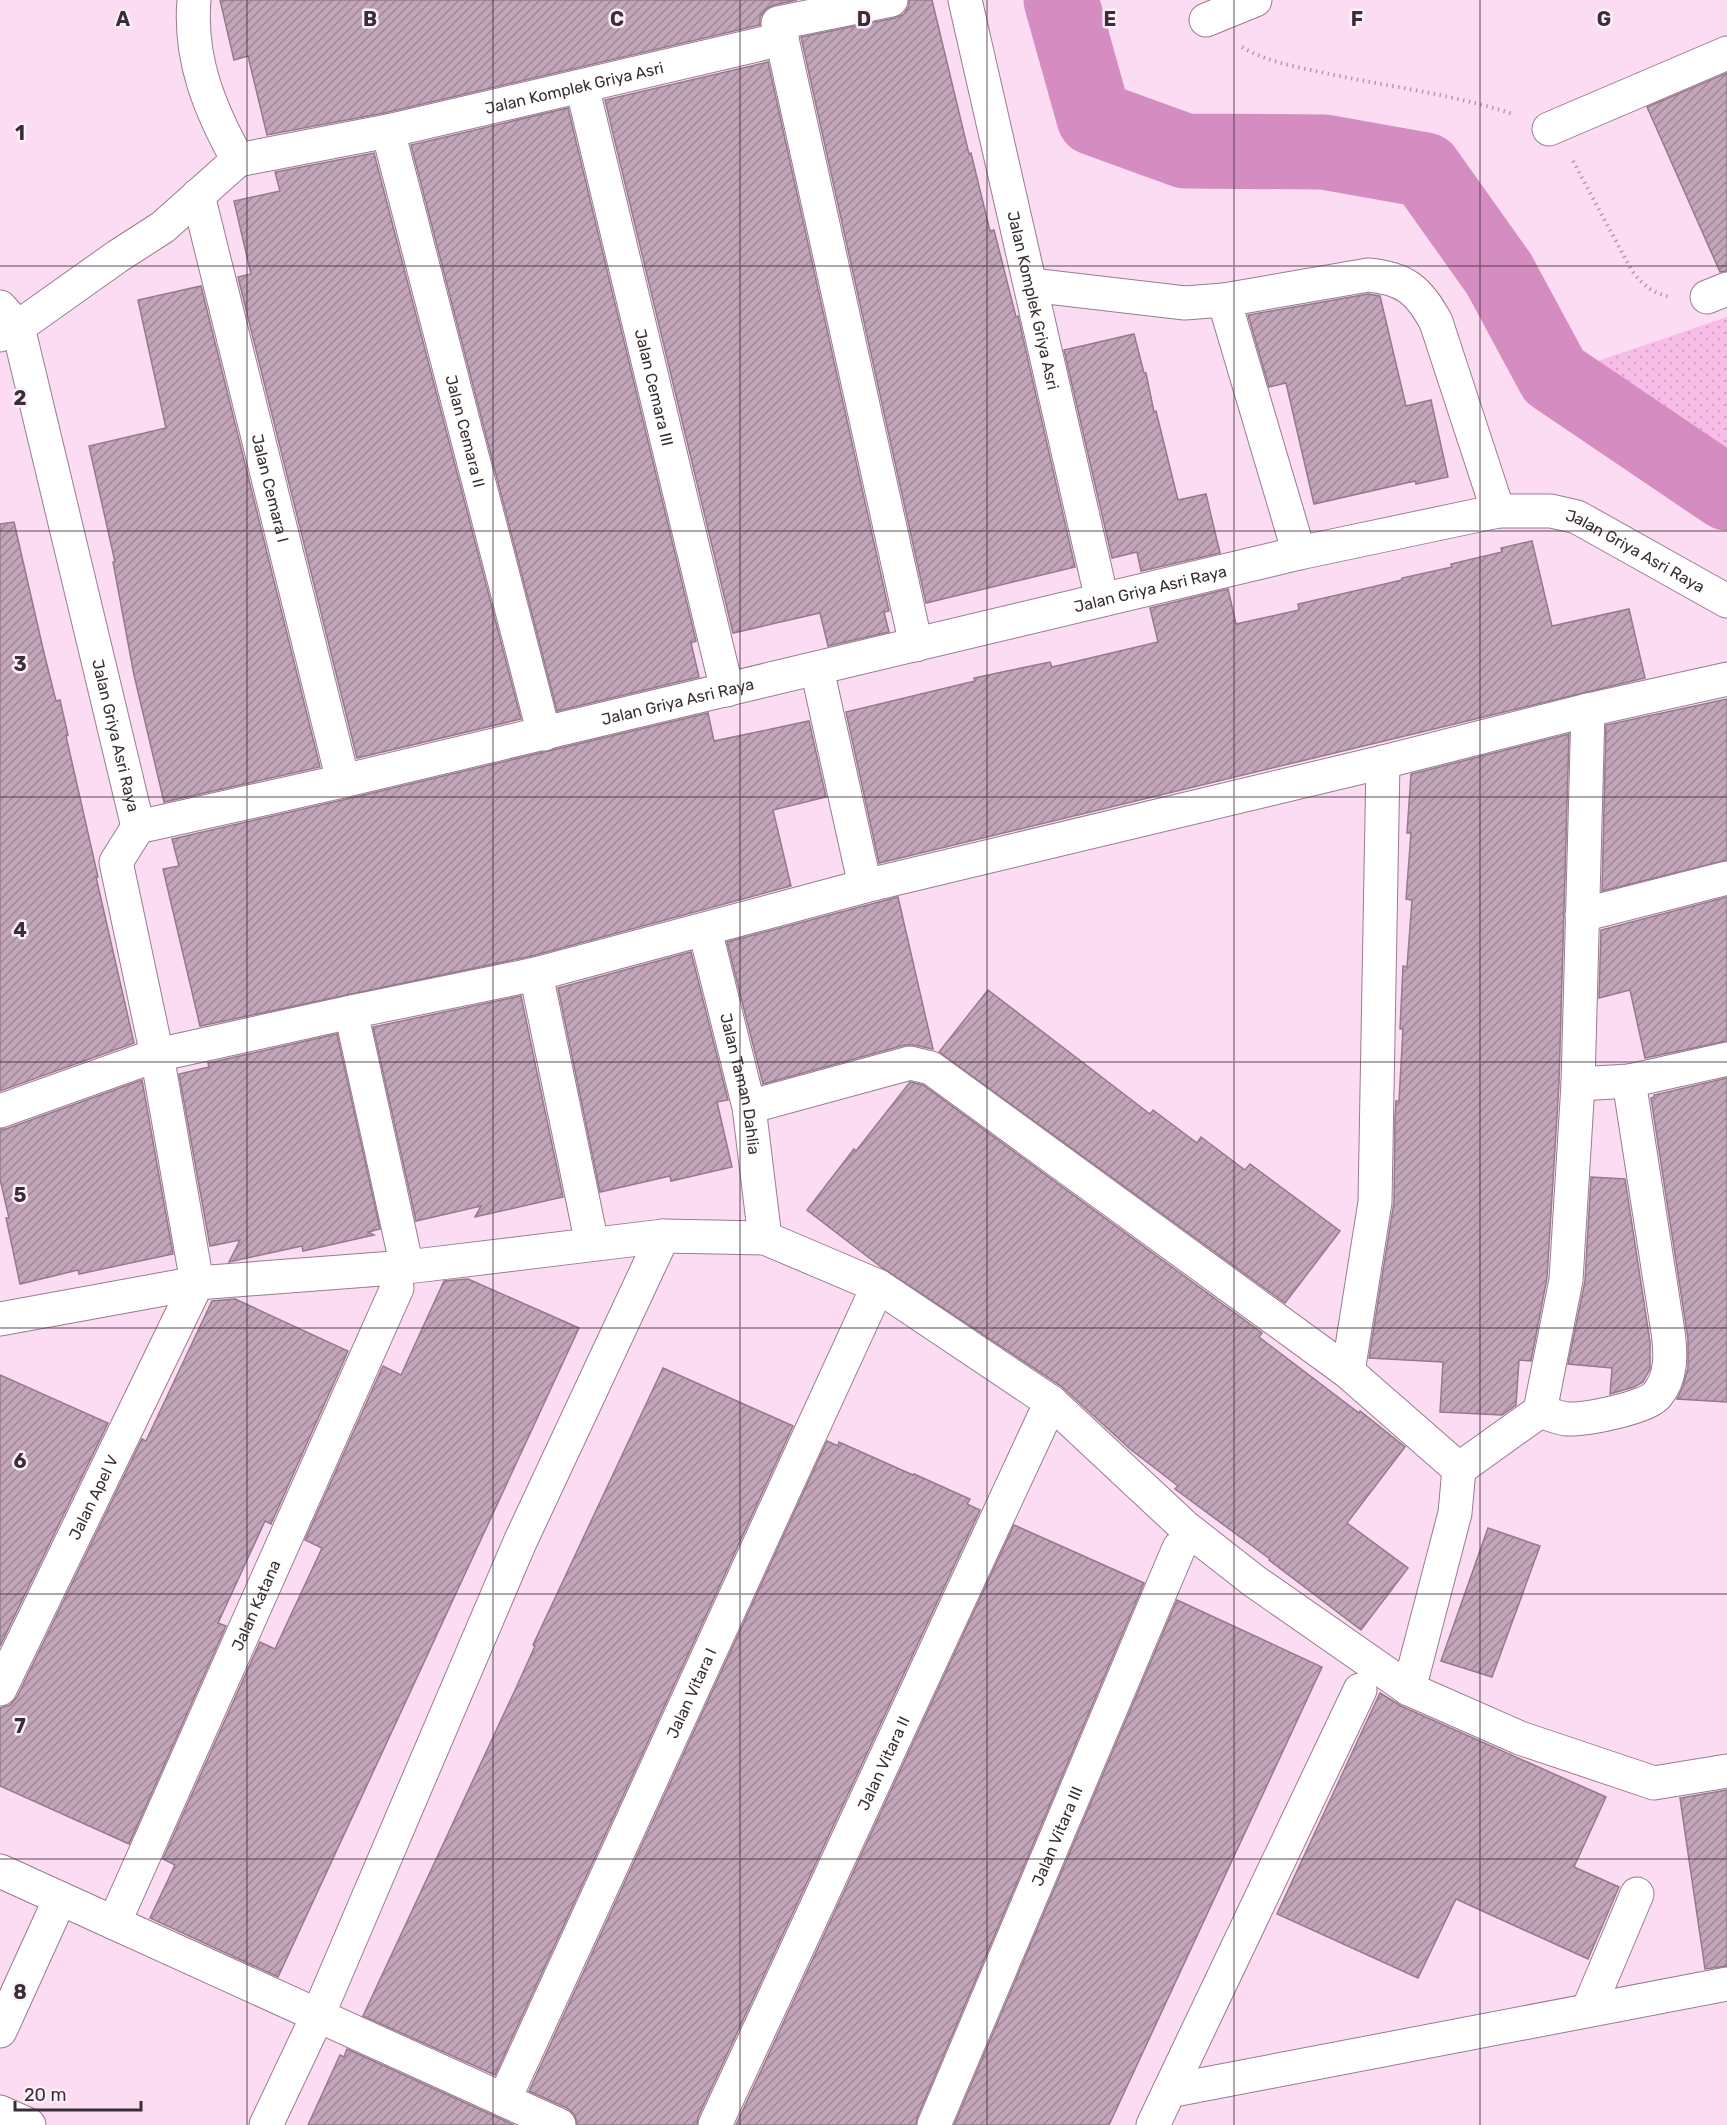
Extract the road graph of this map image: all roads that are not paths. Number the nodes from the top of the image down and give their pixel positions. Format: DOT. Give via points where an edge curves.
graph roads {
  1 [pos="194,0"];
  2 [pos="891,0"];
  3 [pos="965,0"];
  4 [pos="1255,0"];
  5 [pos="1206,20"];
  6 [pos="782,39"];
  7 [pos="1727,53"];
  8 [pos="582,86"];
  9 [pos="1549,129"];
  10 [pos="388,131"];
  11 [pos="238,160"];
  12 [pos="198,195"];
  13 [pos="1031,285"];
  14 [pos="1224,300"];
  15 [pos="6,323"];
  16 [pos="1498,511"];
  17 [pos="1299,553"];
  18 [pos="1102,600"];
  19 [pos="1727,601"];
  20 [pos="916,645"];
  21 [pos="817,669"];
  22 [pos="1727,679"];
  23 [pos="727,690"];
  24 [pos="1588,710"];
  25 [pos="544,734"];
  26 [pos="1383,762"];
  27 [pos="343,781"];
  28 [pos="138,827"];
  29 [pos="1727,878"];
  30 [pos="865,886"];
  31 [pos="1582,915"];
  32 [pos="705,930"];
  33 [pos="536,974"];
  34 [pos="351,1012"];
  35 [pos="157,1055"];
  36 [pos="1727,1059"];
  37 [pos="1629,1081"];
  38 [pos="1578,1084"];
  39 [pos="749,1107"];
  40 [pos="0,1111"];
  41 [pos="663,1236"];
  42 [pos="765,1238"];
  43 [pos="592,1244"];
  44 [pos="402,1278"];
  45 [pos="878,1286"];
  46 [pos="192,1294"];
  47 [pos="0,1319"];
  48 [pos="1348,1372"];
  49 [pos="1051,1402"];
  50 [pos="1540,1411"];
  51 [pos="1459,1469"];
  52 [pos="1179,1548"];
  53 [pos="0,1689"];
  54 [pos="1409,1689"];
  55 [pos="1360,1690"];
  56 [pos="1727,1771"];
  57 [pos="0,1871"];
  58 [pos="1637,1894"];
  59 [pos="60,1899"];
  60 [pos="114,1923"];
  61 [pos="1727,1984"];
  62 [pos="1588,2010"];
  63 [pos="318,2015"];
  64 [pos="0,2031"];
  65 [pos="1169,2091"];
  66 [pos="504,2100"];
  67 [pos="0,2112"];
  68 [pos="29,2125"];
  69 [pos="267,2125"];
  70 [pos="560,2125"];
  71 [pos="715,2125"];
  72 [pos="934,2125"];
  73 [pos="1153,2125"];
  1 -- 11 [label="street" via="192,24 204,88"];
  2 -- 6 [label="street" via="778,23"];
  3 -- 13 [label="street, Jalan Komplek Griya Asri"];
  4 -- 5 [label="street"];
  6 -- 8 [label="street, Jalan Komplek Griya Asri"];
  6 -- 20 [label="street"];
  7 -- 9 [label="street"];
  8 -- 10 [label="street, Jalan Komplek Griya Asri"];
  8 -- 23 [label="street, Jalan Cemara III"];
  10 -- 11 [label="street, Jalan Komplek Griya Asri"];
  10 -- 25 [label="street, Jalan Cemara II"];
  11 -- 12 [label="street"];
  12 -- 15 [label="street" via="163,227"];
  12 -- 27 [label="street, Jalan Cemara I"];
  13 -- 14 [label="street" via="1185,303"];
  13 -- 18 [label="street, Jalan Komplek Griya Asri"];
  14 -- 16 [label="street" via="1368,275 1386,276 1408,286 1436,322"];
  14 -- 17 [label="street"];
  15 -- 28 [label="street, Jalan Griya Asri Raya"];
  16 -- 17 [label="street, Jalan Griya Asri Raya"];
  16 -- 19 [label="street, Jalan Griya Asri Raya" via="1551,511 1577,516"];
  17 -- 18 [label="street, Jalan Griya Asri Raya"];
  18 -- 20 [label="street, Jalan Griya Asri Raya"];
  20 -- 21 [label="street, Jalan Griya Asri Raya"];
  21 -- 23 [label="street, Jalan Griya Asri Raya"];
  21 -- 30 [label="street"];
  22 -- 24 [label="street"];
  23 -- 25 [label="street, Jalan Griya Asri Raya"];
  24 -- 26 [label="street"];
  24 -- 31 [label="street"];
  25 -- 27 [label="street, Jalan Griya Asri Raya"];
  26 -- 30 [label="street"];
  26 -- 48 [label="street" via="1375,1202"];
  27 -- 28 [label="street, Jalan Griya Asri Raya"];
  28 -- 35 [label="street" via="116,862"];
  29 -- 31 [label="street"];
  30 -- 32 [label="street"];
  31 -- 38 [label="street"];
  32 -- 33 [label="street"];
  32 -- 39 [label="street, Jalan Taman Dahlia"];
  33 -- 34 [label="street"];
  33 -- 43 [label="street"];
  34 -- 35 [label="street"];
  34 -- 44 [label="street"];
  35 -- 40 [label="street"];
  35 -- 46 [label="street"];
  36 -- 37 [label="street"];
  37 -- 38 [label="street"];
  37 -- 50 [label="street" via="1668,1332 1670,1368 1656,1396 1624,1411 1568,1419"];
  38 -- 50 [label="street" via="1566,1280"];
  39 -- 42 [label="street, Jalan Taman Dahlia"];
  39 -- 48 [label="street" via="910,1063 931,1068"];
  41 -- 42 [label="street"];
  41 -- 43 [label="street"];
  41 -- 63 [label="street" via="520,1542"];
  42 -- 45 [label="street"];
  43 -- 44 [label="street"];
  44 -- 46 [label="street"];
  44 -- 60 [label="street, Jalan Katana"];
  45 -- 49 [label="street"];
  45 -- 66 [label="street, Jalan Vitara I"];
  46 -- 47 [label="street"];
  46 -- 53 [label="street, Jalan Apel V"];
  48 -- 51 [label="street"];
  49 -- 54 [label="street" via="1185,1527 1254,1581"];
  49 -- 71 [label="street, Jalan Vitara II"];
  50 -- 51 [label="street"];
  51 -- 54 [label="street" via="1455,1513"];
  52 -- 72 [label="street, Jalan Vitara III"];
  54 -- 56 [label="street" via="1520,1738 1654,1783"];
  55 -- 65 [label="street"];
  57 -- 59 [label="street"];
  58 -- 62 [label="street"];
  59 -- 60 [label="street"];
  59 -- 64 [label="street"];
  60 -- 63 [label="street"];
  61 -- 62 [label="street"];
  62 -- 65 [label="street"];
  63 -- 66 [label="street"];
  63 -- 69 [label="street"];
  65 -- 73 [label="street"];
  66 -- 70 [label="street"];
  67 -- 68 [label="street"];
}
